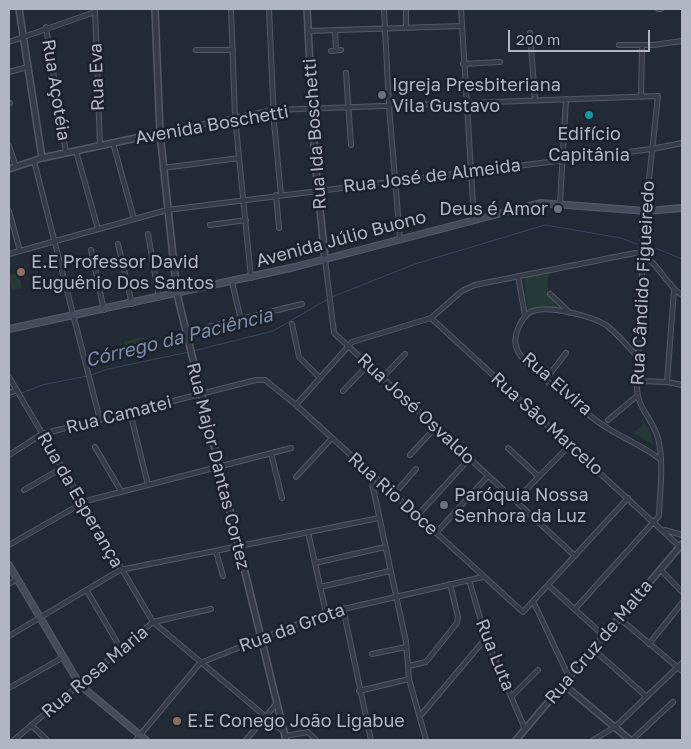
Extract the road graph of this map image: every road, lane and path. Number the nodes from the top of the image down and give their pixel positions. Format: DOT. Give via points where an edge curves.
graph roads {
  1 [pos="19,9"];
  2 [pos="155,9"];
  3 [pos="231,9"];
  4 [pos="269,9"];
  5 [pos="307,9"];
  6 [pos="384,9"];
  7 [pos="406,9"];
  8 [pos="461,9"];
  9 [pos="95,10"];
  10 [pos="461,26"];
  11 [pos="46,27"];
  12 [pos="406,28"];
  13 [pos="384,29"];
  14 [pos="335,30"];
  15 [pos="308,31"];
  16 [pos="530,33"];
  17 [pos="23,37"];
  18 [pos="682,41"];
  19 [pos="9,42"];
  20 [pos="642,45"];
  21 [pos="618,46"];
  22 [pos="196,50"];
  23 [pos="232,50"];
  24 [pos="341,50"];
  25 [pos="500,62"];
  26 [pos="463,64"];
  27 [pos="28,67"];
  28 [pos="9,72"];
  29 [pos="346,73"];
  30 [pos="658,96"];
  31 [pos="641,97"];
  32 [pos="566,99"];
  33 [pos="535,100"];
  34 [pos="466,103"];
  35 [pos="389,106"];
  36 [pos="348,107"];
  37 [pos="312,109"];
  38 [pos="273,110"];
  39 [pos="235,117"];
  40 [pos="160,133"];
  41 [pos="113,143"];
  42 [pos="682,144"];
  43 [pos="351,145"];
  44 [pos="9,146"];
  45 [pos="100,146"];
  46 [pos="652,149"];
  47 [pos="76,151"];
  48 [pos="66,153"];
  49 [pos="42,158"];
  50 [pos="239,158"];
  51 [pos="34,160"];
  52 [pos="561,160"];
  53 [pos="16,167"];
  54 [pos="163,168"];
  55 [pos="9,169"];
  56 [pos="470,172"];
  57 [pos="394,180"];
  58 [pos="318,190"];
  59 [pos="278,195"];
  60 [pos="243,199"];
  61 [pos="560,203"];
  62 [pos="682,208"];
  63 [pos="167,210"];
  64 [pos="9,211"];
  65 [pos="646,211"];
  66 [pos="134,219"];
  67 [pos="246,220"];
  68 [pos="474,220"];
  69 [pos="210,225"];
  70 [pos="279,228"];
  71 [pos="98,229"];
  72 [pos="148,234"];
  73 [pos="400,239"];
  74 [pos="56,241"];
  75 [pos="118,244"];
  76 [pos="91,250"];
  77 [pos="20,251"];
  78 [pos="9,254"];
  79 [pos="641,254"];
  80 [pos="325,259"];
  81 [pos="518,276"];
  82 [pos="252,278"];
  83 [pos="232,282"];
  84 [pos="674,290"];
  85 [pos="177,294"];
  86 [pos="550,294"];
  87 [pos="682,295"];
  88 [pos="159,298"];
  89 [pos="132,304"];
  90 [pos="302,304"];
  91 [pos="104,310"];
  92 [pos="570,313"];
  93 [pos="75,316"];
  94 [pos="525,316"];
  95 [pos="431,318"];
  96 [pos="241,320"];
  97 [pos="292,324"];
  98 [pos="208,327"];
  99 [pos="9,329"];
  100 [pos="348,346"];
  101 [pos="566,353"];
  102 [pos="405,354"];
  103 [pos="638,358"];
  104 [pos="368,365"];
  105 [pos="9,377"];
  106 [pos="320,378"];
  107 [pos="382,378"];
  108 [pos="262,379"];
  109 [pos="546,379"];
  110 [pos="637,381"];
  111 [pos="667,382"];
  112 [pos="682,385"];
  113 [pos="17,391"];
  114 [pos="343,391"];
  115 [pos="9,392"];
  116 [pos="200,394"];
  117 [pos="637,396"];
  118 [pos="296,404"];
  119 [pos="130,412"];
  120 [pos="100,420"];
  121 [pos="608,420"];
  122 [pos="435,428"];
  123 [pos="42,434"];
  124 [pos="332,438"];
  125 [pos="570,445"];
  126 [pos="95,447"];
  127 [pos="291,448"];
  128 [pos="508,448"];
  129 [pos="271,453"];
  130 [pos="9,455"];
  131 [pos="410,455"];
  132 [pos="469,459"];
  133 [pos="660,460"];
  134 [pos="218,467"];
  135 [pos="62,468"];
  136 [pos="416,469"];
  137 [pos="374,476"];
  138 [pos="488,476"];
  139 [pos="296,477"];
  140 [pos="538,477"];
  141 [pos="148,485"];
  142 [pos="24,490"];
  143 [pos="120,492"];
  144 [pos="394,494"];
  145 [pos="282,498"];
  146 [pos="628,498"];
  147 [pos="515,501"];
  148 [pos="82,502"];
  149 [pos="417,516"];
  150 [pos="379,518"];
  151 [pos="655,523"];
  152 [pos="662,530"];
  153 [pos="308,532"];
  154 [pos="436,533"];
  155 [pos="682,535"];
  156 [pos="9,545"];
  157 [pos="681,545"];
  158 [pos="238,546"];
  159 [pos="385,547"];
  160 [pos="216,551"];
  161 [pos="575,556"];
  162 [pos="315,563"];
  163 [pos="9,565"];
  164 [pos="660,569"];
  165 [pos="120,570"];
  166 [pos="390,571"];
  167 [pos="223,576"];
  168 [pos="483,576"];
  169 [pos="17,579"];
  170 [pos="469,580"];
  171 [pos="9,584"];
  172 [pos="450,584"];
  173 [pos="548,585"];
  174 [pos="320,587"];
  175 [pos="87,590"];
  176 [pos="682,592"];
  177 [pos="396,596"];
  178 [pos="533,601"];
  179 [pos="682,603"];
  180 [pos="343,608"];
  181 [pos="211,609"];
  182 [pos="575,609"];
  183 [pos="326,613"];
  184 [pos="40,618"];
  185 [pos="619,618"];
  186 [pos="153,622"];
  187 [pos="9,636"];
  188 [pos="604,636"];
  189 [pos="260,638"];
  190 [pos="486,638"];
  191 [pos="649,644"];
  192 [pos="406,647"];
  193 [pos="122,649"];
  194 [pos="593,649"];
  195 [pos="372,654"];
  196 [pos="62,658"];
  197 [pos="200,663"];
  198 [pos="682,663"];
  199 [pos="409,666"];
  200 [pos="678,667"];
  201 [pos="538,670"];
  202 [pos="682,671"];
  203 [pos="570,677"];
  204 [pos="409,679"];
  205 [pos="563,684"];
  206 [pos="80,685"];
  207 [pos="9,688"];
  208 [pos="359,691"];
  209 [pos="511,697"];
  210 [pos="647,697"];
  211 [pos="673,702"];
  212 [pos="277,703"];
  213 [pos="421,715"];
  214 [pos="266,717"];
  215 [pos="31,725"];
  216 [pos="616,727"];
  217 [pos="525,729"];
  218 [pos="285,736"];
  219 [pos="138,738"];
  220 [pos="14,740"];
  221 [pos="47,740"];
  222 [pos="146,740"];
  223 [pos="246,740"];
  224 [pos="316,740"];
  225 [pos="371,740"];
  226 [pos="426,740"];
  227 [pos="516,740"];
  228 [pos="594,740"];
  229 [pos="631,740"];
  1 -- 17 [label="street"];
  2 -- 40 [label="street, Rua Major Dantas Cortez"];
  3 -- 23 [label="street"];
  4 -- 38 [label="street"];
  5 -- 15 [label="street, Rua Ida Boschetti"];
  6 -- 13 [label="street"];
  7 -- 12 [label="street"];
  8 -- 10 [label="street"];
  9 -- 11 [label="street"];
  9 -- 45 [label="street, Rua Eva"];
  10 -- 12 [label="street"];
  10 -- 26 [label="street"];
  11 -- 17 [label="street"];
  11 -- 48 [label="street, Rua Açotéia"];
  12 -- 13 [label="street"];
  13 -- 14 [label="street"];
  13 -- 35 [label="street"];
  14 -- 15 [label="street"];
  14 -- 24 [label="street" via="333,51"];
  15 -- 37 [label="street, Rua Ida Boschetti"];
  16 -- 33 [label="street"];
  17 -- 19 [label="street"];
  17 -- 27 [label="street"];
  18 -- 20 [label="street"];
  20 -- 21 [label="street"];
  20 -- 31 [label="street"];
  22 -- 23 [label="street"];
  23 -- 39 [label="street"];
  25 -- 26 [label="street"];
  26 -- 34 [label="street"];
  27 -- 28 [label="street"];
  27 -- 49 [label="street"];
  29 -- 36 [label="street"];
  30 -- 31 [label="street, Avenida Boschetti"];
  30 -- 46 [label="street, Rua Cândido Figueiredo"];
  31 -- 32 [label="street, Avenida Boschetti"];
  32 -- 33 [label="street, Avenida Boschetti"];
  32 -- 52 [label="street"];
  33 -- 34 [label="street, Avenida Boschetti"];
  34 -- 35 [label="street, Avenida Boschetti"];
  34 -- 56 [label="street"];
  35 -- 36 [label="street, Avenida Boschetti"];
  35 -- 57 [label="street"];
  36 -- 37 [label="street, Avenida Boschetti"];
  36 -- 43 [label="street"];
  37 -- 38 [label="street, Avenida Boschetti"];
  37 -- 58 [label="street, Rua Ida Boschetti"];
  38 -- 39 [label="street, Avenida Boschetti"];
  38 -- 59 [label="street"];
  39 -- 40 [label="street, Avenida Boschetti"];
  39 -- 50 [label="street"];
  40 -- 41 [label="street, Avenida Boschetti"];
  40 -- 54 [label="street, Rua Major Dantas Cortez"];
  41 -- 45 [label="street, Avenida Boschetti"];
  41 -- 66 [label="street"];
  42 -- 46 [label="street, Rua José de Almeida"];
  44 -- 53 [label="street"];
  45 -- 47 [label="street, Avenida Boschetti"];
  46 -- 52 [label="street, Rua José de Almeida"];
  46 -- 65 [label="street, Rua Cândido Figueiredo"];
  47 -- 48 [label="street, Avenida Boschetti"];
  47 -- 71 [label="street"];
  48 -- 49 [label="street, Avenida Boschetti"];
  49 -- 51 [label="street, Avenida Boschetti"];
  50 -- 54 [label="street"];
  50 -- 60 [label="street"];
  51 -- 53 [label="street, Avenida Boschetti"];
  51 -- 74 [label="street"];
  52 -- 56 [label="street, Rua José de Almeida"];
  52 -- 61 [label="street"];
  53 -- 55 [label="street, Avenida Boschetti"];
  54 -- 63 [label="street, Rua Major Dantas Cortez"];
  56 -- 57 [label="street, Rua José de Almeida"];
  56 -- 68 [label="street"];
  57 -- 58 [label="street, Rua José de Almeida"];
  57 -- 73 [label="street"];
  58 -- 59 [label="street, Rua José de Almeida"];
  58 -- 80 [label="street, Rua Ida Boschetti"];
  59 -- 60 [label="street, Rua José de Almeida"];
  59 -- 70 [label="street"];
  60 -- 63 [label="street, Rua José de Almeida"];
  60 -- 67 [label="street"];
  61 -- 65 [label="main road, Avenida Júlio Buono"];
  61 -- 68 [label="main road, Avenida Júlio Buono" via="540,203"];
  62 -- 65 [label="main road, Avenida Júlio Buono"];
  63 -- 66 [label="street, Rua José de Almeida"];
  63 -- 85 [label="street, Rua Major Dantas Cortez"];
  64 -- 77 [label="street"];
  65 -- 79 [label="street, Rua Cândido Figueiredo"];
  66 -- 71 [label="street, Rua José de Almeida"];
  67 -- 69 [label="street"];
  67 -- 82 [label="street"];
  68 -- 73 [label="main road, Avenida Júlio Buono"];
  71 -- 74 [label="street, Rua José de Almeida"];
  72 -- 88 [label="street"];
  73 -- 80 [label="main road, Avenida Júlio Buono"];
  74 -- 77 [label="street, Rua José de Almeida"];
  74 -- 93 [label="street"];
  75 -- 89 [label="street"];
  76 -- 91 [label="street"];
  77 -- 78 [label="street, Rua José de Almeida"];
  79 -- 81 [label="street" via="623,254"];
  79 -- 84 [label="street"];
  79 -- 103 [label="street, Rua Cândido Figueiredo"];
  80 -- 82 [label="main road, Avenida Júlio Buono"];
  80 -- 100 [label="street, Rua José Osvaldo" via="333,331"];
  81 -- 94 [label="street"];
  81 -- 95 [label="street" via="468,288"];
  82 -- 83 [label="main road, Avenida Júlio Buono"];
  83 -- 85 [label="main road, Avenida Júlio Buono"];
  83 -- 96 [label="street"];
  84 -- 87 [label="street"];
  84 -- 111 [label="street"];
  85 -- 88 [label="main road, Avenida Júlio Buono"];
  85 -- 116 [label="street, Rua Major Dantas Cortez"];
  86 -- 92 [label="street"];
  88 -- 89 [label="main road, Avenida Júlio Buono"];
  89 -- 91 [label="main road, Avenida Júlio Buono"];
  90 -- 96 [label="street"];
  91 -- 93 [label="main road, Avenida Júlio Buono"];
  92 -- 94 [label="street" via="537,310"];
  92 -- 103 [label="street" via="608,327"];
  93 -- 99 [label="main road, Avenida Júlio Buono"];
  93 -- 120 [label="street"];
  94 -- 109 [label="street, Rua Elvira" via="517,329 516,347 526,362"];
  95 -- 100 [label="street" via="352,342"];
  95 -- 125 [label="street, Rua São Marcelo"];
  96 -- 98 [label="street"];
  97 -- 106 [label="street" via="299,357"];
  100 -- 104 [label="street, Rua José Osvaldo"];
  100 -- 106 [label="street"];
  101 -- 109 [label="street"];
  102 -- 107 [label="street"];
  103 -- 110 [label="street, Rua Cândido Figueiredo"];
  104 -- 107 [label="street, Rua José Osvaldo"];
  104 -- 114 [label="street"];
  105 -- 113 [label="street, Rua da Esperança"];
  106 -- 118 [label="street"];
  107 -- 122 [label="street, Rua José Osvaldo"];
  108 -- 116 [label="street, Rua Camatei"];
  108 -- 118 [label="street, Rua Rio Doce"];
  109 -- 133 [label="street, Rua Elvira" via="610,430 644,447"];
  110 -- 111 [label="street"];
  110 -- 117 [label="street, Rua Cândido Figueiredo"];
  111 -- 112 [label="street"];
  113 -- 115 [label="street"];
  113 -- 123 [label="street, Rua da Esperança"];
  116 -- 119 [label="street, Rua Camatei"];
  116 -- 134 [label="street, Rua Major Dantas Cortez"];
  117 -- 121 [label="street"];
  117 -- 133 [label="street, Rua Cândido Figueiredo" via="657,436"];
  118 -- 124 [label="street, Rua Rio Doce"];
  119 -- 120 [label="street, Rua Camatei"];
  119 -- 141 [label="street"];
  120 -- 123 [label="street, Rua Camatei"];
  122 -- 131 [label="street"];
  122 -- 132 [label="street, Rua José Osvaldo"];
  123 -- 130 [label="street, Rua Camatei"];
  123 -- 135 [label="street, Rua da Esperança"];
  124 -- 137 [label="street, Rua Rio Doce"];
  124 -- 139 [label="street"];
  125 -- 140 [label="street"];
  125 -- 146 [label="street, Rua São Marcelo"];
  126 -- 143 [label="street"];
  127 -- 129 [label="street"];
  128 -- 140 [label="street"];
  129 -- 134 [label="street"];
  129 -- 145 [label="street"];
  132 -- 138 [label="street, Rua José Osvaldo"];
  132 -- 149 [label="street"];
  133 -- 151 [label="street, Rua Cândido Figueiredo" via="659,516"];
  134 -- 141 [label="street"];
  134 -- 158 [label="street, Rua Major Dantas Cortez"];
  135 -- 142 [label="street"];
  135 -- 148 [label="street, Rua da Esperança"];
  136 -- 144 [label="street"];
  137 -- 144 [label="street, Rua Rio Doce"];
  137 -- 150 [label="street" via="372,483"];
  138 -- 147 [label="street, Rua José Osvaldo"];
  138 -- 154 [label="street"];
  140 -- 147 [label="street"];
  141 -- 143 [label="street"];
  143 -- 148 [label="street"];
  144 -- 149 [label="street, Rua Rio Doce"];
  146 -- 151 [label="street, Rua São Marcelo"];
  146 -- 161 [label="street"];
  147 -- 161 [label="street, Rua José Osvaldo"];
  148 -- 156 [label="street"];
  148 -- 165 [label="street, Rua da Esperança"];
  149 -- 154 [label="street, Rua Rio Doce"];
  150 -- 153 [label="street"];
  150 -- 159 [label="street"];
  151 -- 152 [label="street, Rua São Marcelo"];
  151 -- 182 [label="street"];
  152 -- 155 [label="street"];
  152 -- 157 [label="street, Rua São Marcelo"];
  153 -- 158 [label="street"];
  153 -- 162 [label="street"];
  154 -- 168 [label="street, Rua Rio Doce"];
  157 -- 164 [label="street, Rua Cruz de Malta"];
  158 -- 160 [label="street"];
  158 -- 189 [label="street, Rua Major Dantas Cortez"];
  159 -- 162 [label="street"];
  159 -- 166 [label="street"];
  160 -- 165 [label="street"];
  160 -- 167 [label="street"];
  161 -- 173 [label="street"];
  162 -- 174 [label="street"];
  163 -- 169 [label="main road"];
  164 -- 176 [label="street"];
  164 -- 185 [label="street, Rua Cruz de Malta"];
  165 -- 175 [label="street"];
  165 -- 186 [label="street, Rua da Esperança"];
  166 -- 174 [label="street"];
  166 -- 177 [label="street"];
  168 -- 170 [label="street, Rua da Grota"];
  168 -- 178 [label="street, Rua Rio Doce" via="523,612"];
  169 -- 171 [label="street"];
  169 -- 184 [label="main road"];
  170 -- 172 [label="street, Rua da Grota"];
  170 -- 190 [label="street, Rua Luta"];
  172 -- 177 [label="street, Rua da Grota"];
  172 -- 199 [label="street" via="457,623 426,662"];
  173 -- 178 [label="street"];
  173 -- 182 [label="street"];
  174 -- 183 [label="street"];
  175 -- 184 [label="street"];
  175 -- 193 [label="street"];
  177 -- 180 [label="street, Rua da Grota"];
  177 -- 192 [label="street"];
  178 -- 203 [label="street"];
  179 -- 191 [label="street"];
  180 -- 183 [label="street, Rua da Grota"];
  180 -- 208 [label="street"];
  181 -- 186 [label="street"];
  182 -- 188 [label="street"];
  183 -- 189 [label="street, Rua da Grota"];
  184 -- 187 [label="street"];
  184 -- 196 [label="main road"];
  185 -- 188 [label="street, Rua Cruz de Malta"];
  185 -- 191 [label="street"];
  186 -- 193 [label="street, Rua Rosa Maria"];
  186 -- 197 [label="street, Rua da Esperança"];
  188 -- 194 [label="street, Rua Cruz de Malta"];
  189 -- 197 [label="street, Rua da Grota"];
  189 -- 212 [label="street, Rua Major Dantas Cortez"];
  190 -- 209 [label="street, Rua Luta"];
  190 -- 213 [label="street"];
  191 -- 200 [label="street"];
  192 -- 195 [label="street"];
  192 -- 199 [label="street"];
  193 -- 206 [label="street, Rua Rosa Maria"];
  194 -- 203 [label="street, Rua Cruz de Malta"];
  194 -- 210 [label="street"];
  196 -- 206 [label="main road"];
  196 -- 207 [label="street"];
  197 -- 214 [label="street, Rua da Esperança"];
  197 -- 219 [label="street, Rua da Grota"];
  198 -- 200 [label="street"];
  199 -- 204 [label="street"];
  200 -- 202 [label="street"];
  200 -- 210 [label="street"];
  201 -- 209 [label="street"];
  203 -- 205 [label="street, Rua Cruz de Malta"];
  204 -- 208 [label="street"];
  204 -- 213 [label="street"];
  205 -- 216 [label="street"];
  205 -- 217 [label="street, Rua Cruz de Malta"];
  206 -- 215 [label="street, Rua Rosa Maria"];
  206 -- 219 [label="main road"];
  208 -- 225 [label="street"];
  209 -- 217 [label="street, Rua Luta"];
  210 -- 216 [label="street"];
  211 -- 229 [label="street"];
  212 -- 214 [label="street"];
  212 -- 218 [label="street, Rua Major Dantas Cortez"];
  213 -- 226 [label="street"];
  214 -- 218 [label="street, Rua da Esperança"];
  214 -- 223 [label="street"];
  215 -- 220 [label="street, Rua Rosa Maria"];
  215 -- 221 [label="street"];
  216 -- 228 [label="street"];
  216 -- 229 [label="street"];
  217 -- 227 [label="street, Rua Cruz de Malta"];
  218 -- 224 [label="street" via="308,732"];
  219 -- 222 [label="main road"];
}
